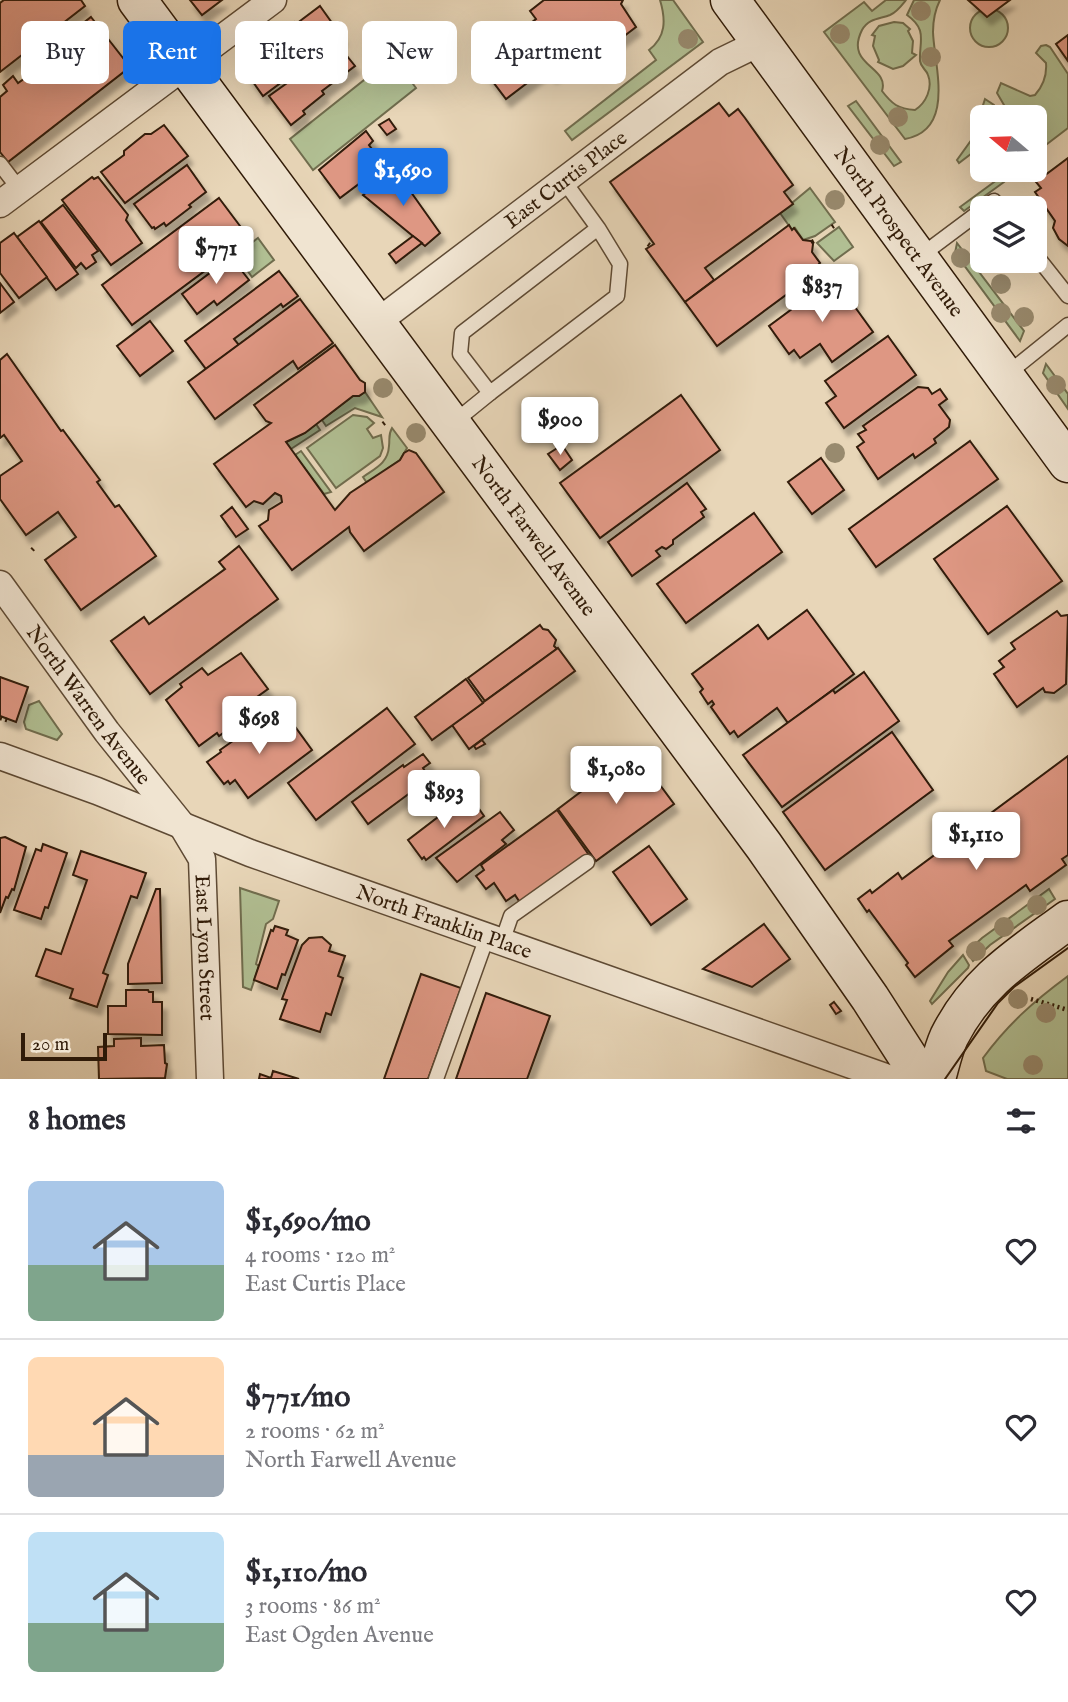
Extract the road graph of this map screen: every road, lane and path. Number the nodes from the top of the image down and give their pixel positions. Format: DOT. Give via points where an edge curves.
graph roads {
  1 [pos="137,0"];
  2 [pos="273,0"];
  3 [pos="730,0"];
  4 [pos="152,21"];
  5 [pos="221,39"];
  6 [pos="761,42"];
  7 [pos="161,84"];
  8 [pos="198,84"];
  9 [pos="0,164"];
  10 [pos="564,181"];
  11 [pos="10,197"];
  12 [pos="970,221"];
  13 [pos="598,228"];
  14 [pos="918,258"];
  15 [pos="1047,269"];
  16 [pos="1068,296"];
  17 [pos="376,323"];
  18 [pos="1068,325"];
  19 [pos="1004,376"];
  20 [pos="490,393"];
  21 [pos="451,425"];
  22 [pos="1068,463"];
  23 [pos="0,584"];
  24 [pos="0,718"];
  25 [pos="10,721"];
  26 [pos="0,756"];
  27 [pos="181,824"];
  28 [pos="587,862"];
  29 [pos="1068,920"];
  30 [pos="494,939"];
  31 [pos="1031,999"];
  32 [pos="1068,1010"];
  33 [pos="210,1079"];
  34 [pos="436,1079"];
  35 [pos="891,1079"];
  36 [pos="922,1079"];
  37 [pos="936,1079"];
  1 -- 4 [label="main road, North Farwell Avenue"];
  2 -- 5 [label="street"];
  3 -- 6 [label="main road, North Prospect Avenue"];
  6 -- 10 [label="street, East Curtis Place" via="720,62"];
  6 -- 14 [label="main road, North Prospect Avenue"];
  7 -- 11 [label="street"];
  8 -- 17 [label="main road, North Farwell Avenue"];
  9 -- 11 [label="lane"];
  10 -- 13 [label="lane"];
  10 -- 17 [label="street, East Curtis Place"];
  12 -- 14 [label="lane"];
  13 -- 20 [label="lane" via="620,264 617,296"];
  13 -- 20 [label="lane" via="462,333 460,354"];
  14 -- 19 [label="main road, North Prospect Avenue"];
  15 -- 16 [label="lane"];
  17 -- 21 [label="main road, North Farwell Avenue"];
  18 -- 19 [label="lane"];
  19 -- 22 [label="main road, North Prospect Avenue"];
  20 -- 21 [label="lane"];
  21 -- 36 [label="main road, North Farwell Avenue" via="764,846"];
  23 -- 27 [label="street, North Warren Avenue" via="107,732"];
  24 -- 25 [label="path"];
  26 -- 27 [label="street, North Franklin Place"];
  27 -- 30 [label="street, North Franklin Place"];
  27 -- 33 [label="street, East Lyon Street" via="202,859"];
  28 -- 30 [label="lane" via="511,916"];
  29 -- 37 [label="main road" via="998,971 982,989 948,1040"];
  30 -- 34 [label="lane"];
  30 -- 35 [label="street, North Franklin Place"];
  31 -- 32 [label="path"];
}
